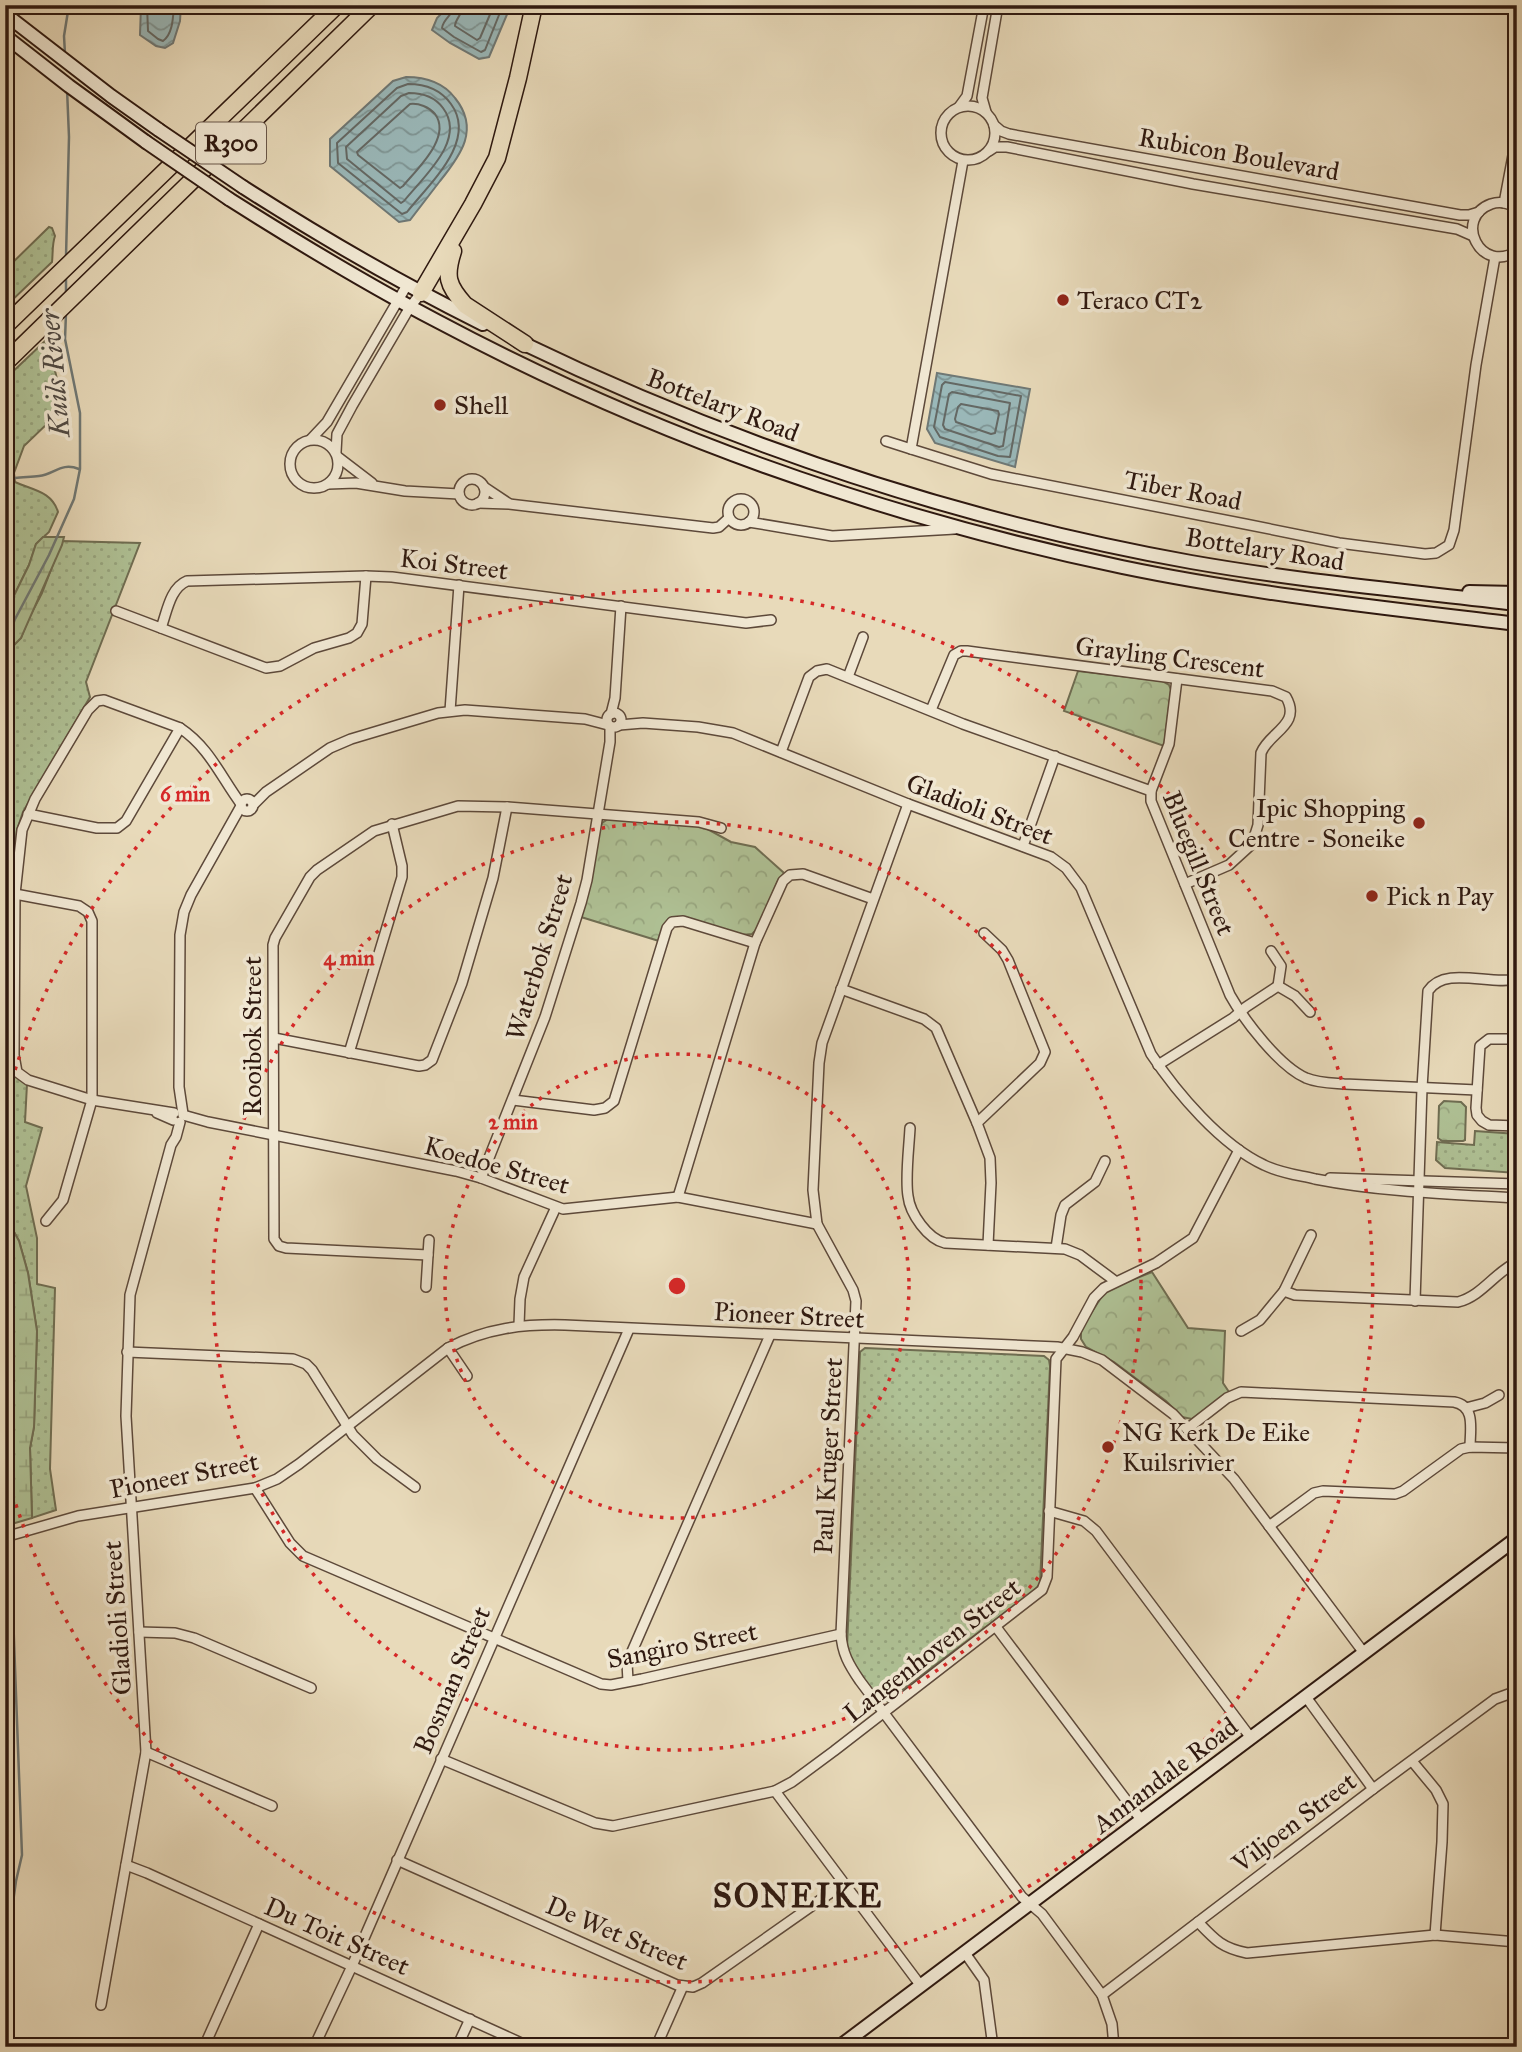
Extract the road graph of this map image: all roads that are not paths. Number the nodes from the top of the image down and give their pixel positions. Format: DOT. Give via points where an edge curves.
graph roads {
  1 [pos="337,5"];
  2 [pos="372,5"];
  3 [pos="534,5"];
  4 [pos="984,5"];
  5 [pos="998,5"];
  6 [pos="5,14"];
  7 [pos="5,36"];
  8 [pos="959,107"];
  9 [pos="986,112"];
  10 [pos="994,125"];
  11 [pos="1517,134"];
  12 [pos="989,151"];
  13 [pos="963,160"];
  14 [pos="1504,203"];
  15 [pos="1517,209"];
  16 [pos="1479,212"];
  17 [pos="459,228"];
  18 [pos="1473,236"];
  19 [pos="1517,251"];
  20 [pos="1494,257"];
  21 [pos="414,289"];
  22 [pos="398,300"];
  23 [pos="410,307"];
  24 [pos="5,326"];
  25 [pos="524,345"];
  26 [pos="5,363"];
  27 [pos="311,439"];
  28 [pos="886,441"];
  29 [pos="911,449"];
  30 [pos="337,454"];
  31 [pos="328,484"];
  32 [pos="373,484"];
  33 [pos="484,487"];
  34 [pos="459,495"];
  35 [pos="478,503"];
  36 [pos="509,503"];
  37 [pos="729,518"];
  38 [pos="749,522"];
  39 [pos="967,530"];
  40 [pos="366,576"];
  41 [pos="459,585"];
  42 [pos="1409,592"];
  43 [pos="1517,593"];
  44 [pos="1517,604"];
  45 [pos="621,607"];
  46 [pos="116,611"];
  47 [pos="771,620"];
  48 [pos="1517,626"];
  49 [pos="161,628"];
  50 [pos="863,637"];
  51 [pos="848,677"];
  52 [pos="1177,678"];
  53 [pos="931,710"];
  54 [pos="450,711"];
  55 [pos="614,720"];
  56 [pos="180,728"];
  57 [pos="781,752"];
  58 [pos="1055,756"];
  59 [pos="1151,791"];
  60 [pos="246,804"];
  61 [pos="908,804"];
  62 [pos="507,807"];
  63 [pos="27,814"];
  64 [pos="598,814"];
  65 [pos="392,824"];
  66 [pos="721,828"];
  67 [pos="1023,846"];
  68 [pos="1185,884"];
  69 [pos="15,894"];
  70 [pos="873,899"];
  71 [pos="984,933"];
  72 [pos="755,943"];
  73 [pos="1271,951"];
  74 [pos="1517,979"];
  75 [pos="1278,986"];
  76 [pos="841,989"];
  77 [pos="1240,1012"];
  78 [pos="1310,1012"];
  79 [pos="274,1038"];
  80 [pos="1517,1040"];
  81 [pos="349,1053"];
  82 [pos="1158,1065"];
  83 [pos="1423,1088"];
  84 [pos="1477,1090"];
  85 [pos="92,1100"];
  86 [pos="513,1100"];
  87 [pos="178,1117"];
  88 [pos="977,1123"];
  89 [pos="1517,1126"];
  90 [pos="910,1128"];
  91 [pos="273,1134"];
  92 [pos="1239,1150"];
  93 [pos="1105,1161"];
  94 [pos="481,1178"];
  95 [pos="1310,1178"];
  96 [pos="1420,1180"];
  97 [pos="1517,1184"];
  98 [pos="1420,1192"];
  99 [pos="678,1197"];
  100 [pos="1517,1198"];
  101 [pos="555,1208"];
  102 [pos="46,1221"];
  103 [pos="817,1224"];
  104 [pos="1311,1235"];
  105 [pos="429,1240"];
  106 [pos="988,1245"];
  107 [pos="1056,1248"];
  108 [pos="428,1255"];
  109 [pos="1517,1262"];
  110 [pos="1115,1281"];
  111 [pos="426,1287"];
  112 [pos="1284,1291"];
  113 [pos="1415,1301"];
  114 [pos="519,1325"];
  115 [pos="628,1329"];
  116 [pos="1241,1331"];
  117 [pos="770,1335"];
  118 [pos="854,1339"];
  119 [pos="448,1348"];
  120 [pos="1064,1348"];
  121 [pos="127,1352"];
  122 [pos="467,1376"];
  123 [pos="1499,1395"];
  124 [pos="1466,1408"];
  125 [pos="347,1427"];
  126 [pos="1187,1429"];
  127 [pos="1470,1447"];
  128 [pos="1517,1448"];
  129 [pos="415,1487"];
  130 [pos="255,1488"];
  131 [pos="131,1508"];
  132 [pos="1049,1511"];
  133 [pos="1269,1527"];
  134 [pos="5,1537"];
  135 [pos="1517,1538"];
  136 [pos="996,1627"];
  137 [pos="139,1632"];
  138 [pos="841,1634"];
  139 [pos="493,1638"];
  140 [pos="1364,1653"];
  141 [pos="628,1681"];
  142 [pos="311,1688"];
  143 [pos="1517,1690"];
  144 [pos="1306,1697"];
  145 [pos="884,1713"];
  146 [pos="1251,1738"];
  147 [pos="146,1752"];
  148 [pos="441,1759"];
  149 [pos="1412,1761"];
  150 [pos="1373,1789"];
  151 [pos="775,1791"];
  152 [pos="272,1806"];
  153 [pos="1142,1821"];
  154 [pos="397,1860"];
  155 [pos="126,1866"];
  156 [pos="843,1884"];
  157 [pos="1031,1904"];
  158 [pos="1198,1922"];
  159 [pos="260,1924"];
  160 [pos="1435,1935"];
  161 [pos="1517,1942"];
  162 [pos="965,1953"];
  163 [pos="352,1966"];
  164 [pos="683,1986"];
  165 [pos="921,1986"];
  166 [pos="1102,1995"];
  167 [pos="101,2005"];
  168 [pos="470,2019"];
  169 [pos="855,2042"];
  170 [pos="204,2047"];
  171 [pos="314,2047"];
  172 [pos="457,2047"];
  173 [pos="530,2047"];
  174 [pos="656,2047"];
  175 [pos="839,2047"];
  176 [pos="993,2047"];
  177 [pos="1114,2047"];
  1 -- 24 [label="highway, R300"];
  2 -- 26 [label="highway, R300"];
  3 -- 17 [label="highway" via="497,158"];
  4 -- 8 [label="street" via="968,93"];
  5 -- 9 [label="street" via="982,98"];
  6 -- 21 [label="main road, Bottelary Road, bridge" via="111,96 243,187"];
  7 -- 22 [label="main road, Bottelary Road, bridge" via="107,115 229,199"];
  8 -- 9 [label="street"];
  8 -- 13 [label="street" via="943,120 940,136 947,152"];
  9 -- 10 [label="street"];
  10 -- 12 [label="street" via="995,139"];
  10 -- 16 [label="street, Rubicon Boulevard" via="1009,134 1460,215"];
  11 -- 14 [label="street"];
  12 -- 13 [label="street"];
  12 -- 18 [label="street, Rubicon Boulevard" via="1007,147 1461,230"];
  13 -- 29 [label="street"];
  14 -- 15 [label="street"];
  14 -- 16 [label="street, Rubicon Boulevard"];
  16 -- 18 [label="street"];
  17 -- 21 [label="highway"];
  17 -- 25 [label="highway" via="448,267 452,288 465,305"];
  18 -- 20 [label="street" via="1482,251"];
  19 -- 20 [label="street"];
  20 -- 29 [label="street, Tiber Road" via="1454,530 1449,545 1436,553 1339,543 991,474"];
  21 -- 22 [label="street"];
  21 -- 23 [label="street"];
  21 -- 25 [label="main road, Bottelary Road"];
  22 -- 23 [label="main road, Bottelary Road"];
  22 -- 27 [label="street" via="327,422"];
  23 -- 30 [label="street" via="337,434"];
  23 -- 39 [label="main road, Bottelary Road" via="538,372 673,430 815,483"];
  25 -- 42 [label="main road, Bottelary Road" via="723,431 941,503 1179,559"];
  27 -- 30 [label="street" via="326,442"];
  27 -- 31 [label="street" via="294,450 291,470 305,486"];
  28 -- 29 [label="street, Tiber Road"];
  30 -- 31 [label="street" via="337,472"];
  30 -- 32 [label="street"];
  31 -- 32 [label="street"];
  32 -- 34 [label="street"];
  33 -- 34 [label="street" via="476,479 468,479 459,486"];
  33 -- 35 [label="street"];
  33 -- 36 [label="street"];
  34 -- 35 [label="street" via="466,504"];
  35 -- 36 [label="street"];
  36 -- 37 [label="street" via="713,528"];
  37 -- 38 [label="street" via="738,525"];
  37 -- 38 [label="street" via="729,506 742,499 754,508"];
  38 -- 39 [label="street" via="832,536"];
  39 -- 48 [label="main road, Bottelary Road" via="1218,585"];
  40 -- 41 [label="street, Koi Street"];
  40 -- 49 [label="street, Koi Street" via="187,581 174,591"];
  40 -- 49 [label="street" via="357,634 314,648 276,668"];
  41 -- 45 [label="street, Koi Street"];
  41 -- 54 [label="street"];
  42 -- 43 [label="main road"];
  42 -- 44 [label="main road, Bottelary Road"];
  45 -- 47 [label="street, Koi Street" via="746,622"];
  45 -- 55 [label="street, Waterbok Street"];
  46 -- 49 [label="street"];
  50 -- 51 [label="street"];
  51 -- 53 [label="street, Bluegill Street"];
  51 -- 57 [label="street, Bluegill Street" via="827,669 812,673"];
  52 -- 53 [label="street, Grayling Crescent" via="961,652 951,659"];
  52 -- 59 [label="street" via="1170,741"];
  52 -- 68 [label="street, Grayling Crescent" via="1278,692 1290,704 1285,726 1261,753 1258,825 1252,844 1228,865"];
  53 -- 58 [label="street, Bluegill Street"];
  54 -- 55 [label="street, Gladioli Street"];
  54 -- 60 [label="street, Gladioli Street" via="340,743"];
  55 -- 57 [label="street, Gladioli Street" via="724,730"];
  55 -- 64 [label="street, Waterbok Street"];
  56 -- 60 [label="street" via="198,742"];
  56 -- 63 [label="street" via="126,821 117,828"];
  56 -- 63 [label="street, Koedoe Street" via="109,700 97,702"];
  57 -- 61 [label="street, Gladioli Street"];
  58 -- 59 [label="street, Bluegill Street"];
  58 -- 67 [label="street"];
  59 -- 68 [label="street, Bluegill Street"];
  60 -- 87 [label="street, Gladioli Street" via="191,895 181,923"];
  61 -- 67 [label="street, Gladioli Street"];
  61 -- 70 [label="street, Paul Kruger Street"];
  62 -- 64 [label="street, Rooibok Street"];
  62 -- 65 [label="street, Rooibok Street" via="458,806"];
  62 -- 81 [label="street" via="493,878 462,983 432,1060 419,1066"];
  63 -- 69 [label="street, Koedoe Street"];
  64 -- 66 [label="street, Rooibok Street" via="699,821"];
  64 -- 86 [label="street, Waterbok Street" via="581,903"];
  65 -- 79 [label="street, Rooibok Street" via="374,831 313,874 275,938"];
  65 -- 81 [label="street" via="402,877"];
  67 -- 82 [label="street, Gladioli Street" via="1059,863 1082,888"];
  68 -- 77 [label="street, Bluegill Street"];
  69 -- 85 [label="street, Koedoe Street" via="15,1067 28,1080"];
  69 -- 85 [label="street" via="79,906 93,921"];
  70 -- 72 [label="street" via="803,874 790,875 781,884"];
  70 -- 76 [label="street, Paul Kruger Street"];
  71 -- 88 [label="street" via="1008,960 1045,1052 1040,1063"];
  72 -- 86 [label="street" via="683,921 672,922 614,1101 594,1110"];
  72 -- 99 [label="street"];
  73 -- 75 [label="street" via="1281,966"];
  74 -- 83 [label="street" via="1443,978 1429,988"];
  75 -- 77 [label="street"];
  75 -- 78 [label="street"];
  76 -- 88 [label="street" via="933,1024"];
  76 -- 103 [label="street, Paul Kruger Street" via="819,1057 813,1190"];
  77 -- 82 [label="street"];
  77 -- 83 [label="street, Bluegill Street" via="1282,1061 1304,1077 1323,1083"];
  79 -- 81 [label="street"];
  79 -- 91 [label="street, Rooibok Street"];
  80 -- 84 [label="street" via="1493,1039 1482,1044"];
  82 -- 92 [label="street, Gladioli Street"];
  83 -- 84 [label="street, Bluegill Street"];
  83 -- 96 [label="street"];
  84 -- 89 [label="street" via="1476,1112 1482,1121"];
  85 -- 87 [label="street, Koedoe Street"];
  85 -- 102 [label="street" via="63,1200"];
  86 -- 94 [label="street, Waterbok Street"];
  87 -- 91 [label="street, Koedoe Street"];
  87 -- 121 [label="street, Gladioli Street" via="130,1295"];
  88 -- 106 [label="street" via="991,1168"];
  90 -- 106 [label="street" via="907,1195 923,1228 940,1242"];
  91 -- 94 [label="street, Koedoe Street"];
  91 -- 108 [label="street, Rooibok Street" via="273,1235 279,1246"];
  92 -- 95 [label="street, Gladioli Street" via="1276,1170"];
  92 -- 110 [label="street, Langenhoven Street" via="1193,1238 1156,1263"];
  93 -- 107 [label="street" via="1095,1182 1065,1205"];
  94 -- 101 [label="street, Koedoe Street"];
  95 -- 96 [label="street, Gladioli Street"];
  95 -- 98 [label="street, Gladioli Street"];
  96 -- 97 [label="street, Gladioli Street"];
  96 -- 98 [label="street"];
  98 -- 100 [label="street, Gladioli Street"];
  98 -- 113 [label="street"];
  99 -- 101 [label="street, Koedoe Street"];
  99 -- 103 [label="street, Koedoe Street"];
  101 -- 114 [label="street" via="524,1278"];
  103 -- 118 [label="street, Paul Kruger Street" via="855,1294"];
  104 -- 112 [label="street"];
  105 -- 108 [label="street"];
  106 -- 107 [label="street"];
  107 -- 110 [label="street" via="1076,1253"];
  108 -- 111 [label="street"];
  109 -- 113 [label="street" via="1464,1300"];
  110 -- 120 [label="street, Langenhoven Street" via="1094,1298"];
  112 -- 113 [label="street"];
  112 -- 116 [label="street" via="1260,1320"];
  114 -- 115 [label="street, Pioneer Street"];
  114 -- 119 [label="street, Pioneer Street"];
  115 -- 117 [label="street, Pioneer Street"];
  115 -- 139 [label="street, Bosman Street"];
  117 -- 118 [label="street, Pioneer Street"];
  117 -- 141 [label="street" via="627,1662"];
  118 -- 120 [label="street, Pioneer Street"];
  118 -- 138 [label="street, Paul Kruger Street"];
  119 -- 122 [label="street"];
  119 -- 125 [label="street, Pioneer Street"];
  120 -- 126 [label="street, Pioneer Street" via="1114,1367"];
  120 -- 132 [label="street, Langenhoven Street" via="1056,1359"];
  121 -- 125 [label="street" via="302,1362 312,1370"];
  121 -- 131 [label="street, Gladioli Street"];
  123 -- 124 [label="street"];
  124 -- 126 [label="street" via="1454,1402 1241,1392"];
  124 -- 127 [label="street"];
  125 -- 129 [label="street" via="377,1459"];
  125 -- 130 [label="street, Pioneer Street" via="288,1472"];
  126 -- 133 [label="street, Pioneer Street" via="1234,1479"];
  127 -- 128 [label="street"];
  127 -- 133 [label="street" via="1457,1451 1399,1493 1314,1493"];
  130 -- 131 [label="street, Pioneer Street"];
  130 -- 139 [label="street, Sangiro Street" via="293,1549 303,1556"];
  131 -- 134 [label="street, Pioneer Street" via="78,1516"];
  131 -- 137 [label="street, Gladioli Street"];
  132 -- 136 [label="street, Langenhoven Street" via="1044,1587"];
  132 -- 146 [label="street" via="1091,1525"];
  133 -- 140 [label="street, Pioneer Street"];
  135 -- 140 [label="main road, Annandale Road"];
  136 -- 145 [label="street, Langenhoven Street"];
  136 -- 153 [label="street"];
  137 -- 142 [label="street" via="194,1638"];
  137 -- 147 [label="street, Gladioli Street"];
  138 -- 141 [label="street, Sangiro Street"];
  138 -- 145 [label="street, Paul Kruger Street" via="847,1662"];
  139 -- 141 [label="street, Sangiro Street" via="601,1684"];
  139 -- 148 [label="street, Bosman Street"];
  140 -- 144 [label="main road, Annandale Road"];
  143 -- 149 [label="street, Viljoen Street" via="1495,1699"];
  144 -- 146 [label="main road, Annandale Road"];
  144 -- 150 [label="street"];
  145 -- 151 [label="street, Langenhoven Street"];
  145 -- 157 [label="street, Paul Kruger Street"];
  146 -- 153 [label="main road, Annandale Road"];
  147 -- 152 [label="street"];
  147 -- 155 [label="street, Gladioli Street"];
  148 -- 151 [label="street, Langenhoven Street" via="604,1825"];
  148 -- 154 [label="street, Bosman Street"];
  149 -- 150 [label="street, Viljoen Street"];
  149 -- 160 [label="street" via="1443,1804"];
  150 -- 158 [label="street, Viljoen Street"];
  151 -- 156 [label="street"];
  153 -- 157 [label="main road, Annandale Road"];
  154 -- 163 [label="street, Bosman Street"];
  154 -- 164 [label="street, De Wet Street"];
  155 -- 159 [label="street, Du Toit Street"];
  155 -- 167 [label="street, Gladioli Street"];
  156 -- 164 [label="street, De Wet Street" via="702,1983"];
  156 -- 165 [label="street"];
  157 -- 162 [label="main road, Annandale Road"];
  157 -- 166 [label="street, Paul Kruger Street"];
  158 -- 160 [label="street" via="1216,1942 1247,1953"];
  158 -- 166 [label="street, Viljoen Street"];
  159 -- 163 [label="street, Du Toit Street"];
  159 -- 170 [label="street"];
  160 -- 161 [label="street"];
  162 -- 165 [label="main road, Annandale Road"];
  162 -- 176 [label="street" via="984,1980"];
  163 -- 168 [label="street, Du Toit Street"];
  163 -- 171 [label="street, Bosman Street"];
  164 -- 174 [label="street"];
  165 -- 169 [label="main road, Annandale Road"];
  166 -- 177 [label="street"];
  168 -- 172 [label="street"];
  168 -- 173 [label="street, Du Toit Street"];
  169 -- 175 [label="main road, Annandale Road"];
}
